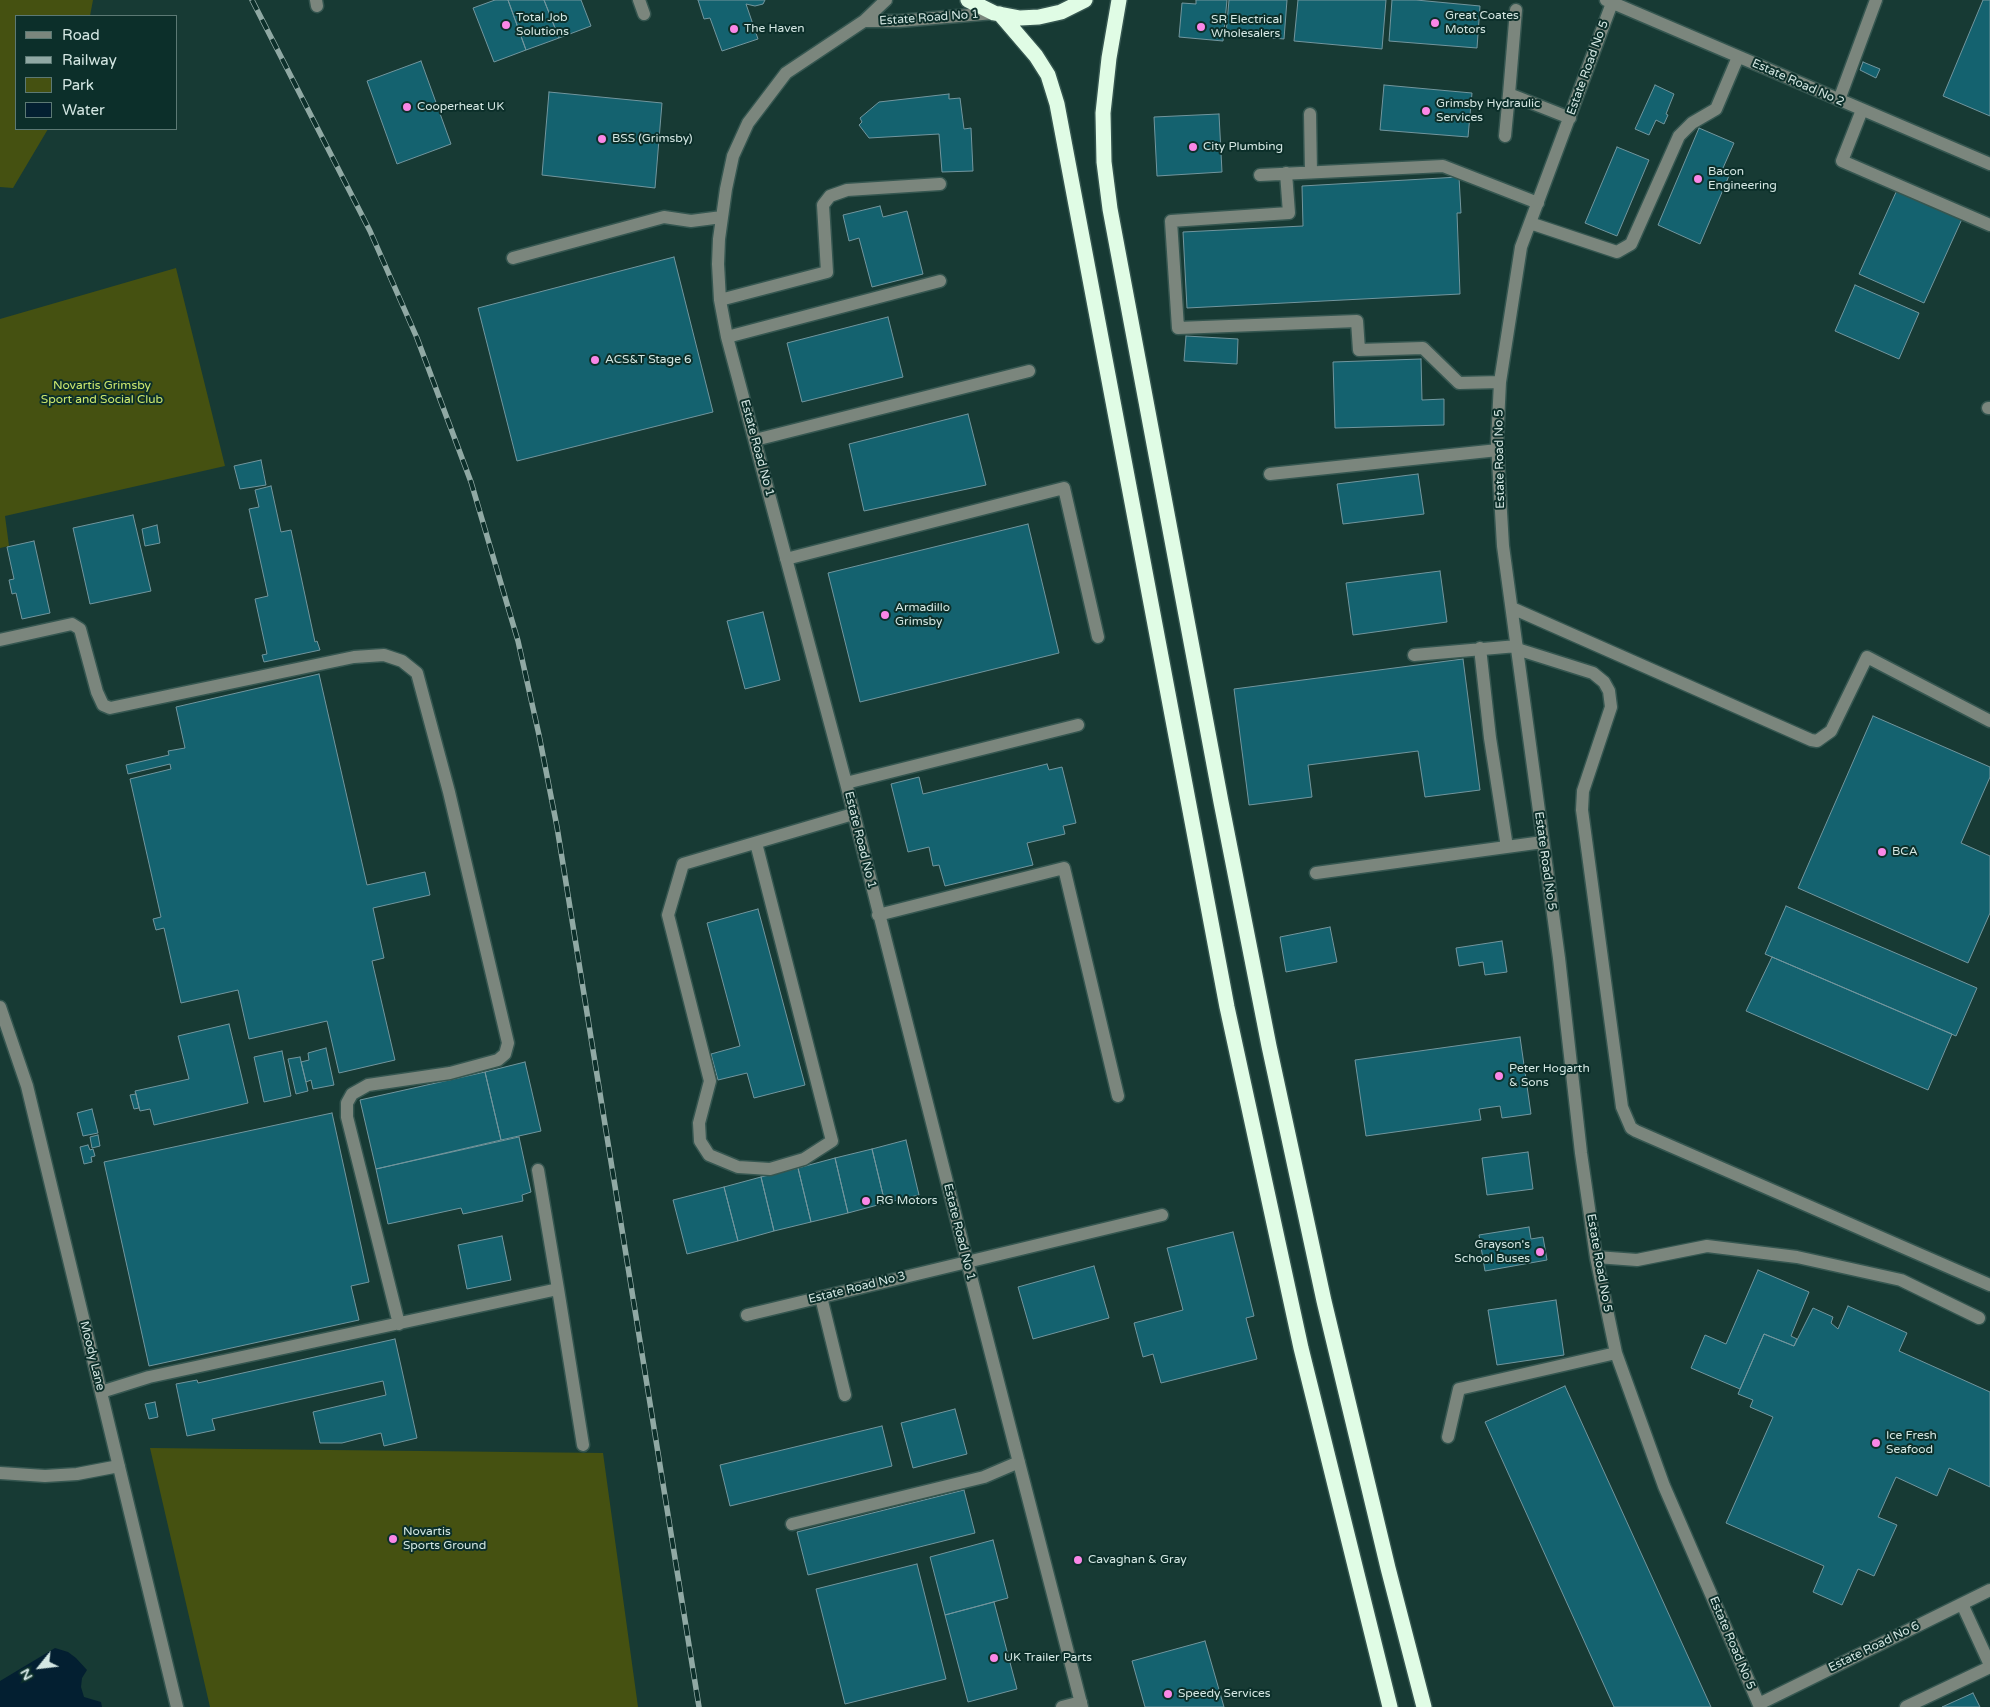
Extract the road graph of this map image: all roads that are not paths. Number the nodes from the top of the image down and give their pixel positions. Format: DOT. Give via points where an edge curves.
graph roads {
  1 [pos="639,0"];
  2 [pos="886,0"];
  3 [pos="968,0"];
  4 [pos="1086,0"];
  5 [pos="1119,0"];
  6 [pos="1876,0"];
  7 [pos="1609,1"];
  8 [pos="1516,10"];
  9 [pos="644,14"];
  10 [pos="997,14"];
  11 [pos="864,21"];
  12 [pos="1738,57"];
  13 [pos="1509,94"];
  14 [pos="1839,100"];
  15 [pos="1862,110"];
  16 [pos="1310,114"];
  17 [pos="1570,118"];
  18 [pos="1505,136"];
  19 [pos="1990,164"];
  20 [pos="1311,172"];
  21 [pos="1286,173"];
  22 [pos="1260,175"];
  23 [pos="940,184"];
  24 [pos="1538,204"];
  25 [pos="722,217"];
  26 [pos="1530,223"];
  27 [pos="1990,225"];
  28 [pos="513,258"];
  29 [pos="940,281"];
  30 [pos="720,300"];
  31 [pos="728,337"];
  32 [pos="1029,371"];
  33 [pos="1500,382"];
  34 [pos="755,440"];
  35 [pos="1498,450"];
  36 [pos="1270,474"];
  37 [pos="786,559"];
  38 [pos="1512,608"];
  39 [pos="1098,638"];
  40 [pos="0,640"];
  41 [pos="1480,648"];
  42 [pos="1517,648"];
  43 [pos="1414,655"];
  44 [pos="1990,721"];
  45 [pos="1078,725"];
  46 [pos="846,783"];
  47 [pos="853,814"];
  48 [pos="1543,842"];
  49 [pos="756,843"];
  50 [pos="1507,847"];
  51 [pos="1316,873"];
  52 [pos="878,914"];
  53 [pos="0,1008"];
  54 [pos="1118,1096"];
  55 [pos="538,1170"];
  56 [pos="1162,1215"];
  57 [pos="1596,1257"];
  58 [pos="966,1262"];
  59 [pos="1990,1285"];
  60 [pos="558,1289"];
  61 [pos="821,1297"];
  62 [pos="747,1315"];
  63 [pos="1979,1318"];
  64 [pos="399,1324"];
  65 [pos="1616,1353"];
  66 [pos="101,1392"];
  67 [pos="845,1395"];
  68 [pos="1448,1437"];
  69 [pos="582,1445"];
  70 [pos="1018,1462"];
  71 [pos="119,1466"];
  72 [pos="0,1474"];
  73 [pos="792,1524"];
  74 [pos="1990,1590"];
  75 [pos="1962,1604"];
  76 [pos="1990,1666"];
  77 [pos="1082,1705"];
  78 [pos="1759,1706"];
  79 [pos="177,1707"];
  80 [pos="1062,1707"];
  81 [pos="1390,1707"];
  82 [pos="1424,1707"];
  83 [pos="1906,1707"];
  1 -- 9 [label="street"];
  2 -- 11 [label="street, Estate Road No 1"];
  3 -- 10 [label="highway"];
  4 -- 10 [label="highway" via="1039,17"];
  5 -- 82 [label="highway" via="1103,112 1104,162 1110,209 1271,1056 1324,1300"];
  6 -- 14 [label="street"];
  7 -- 12 [label="street, Estate Road No 2"];
  7 -- 17 [label="street, Estate Road No 5"];
  8 -- 13 [label="street"];
  10 -- 11 [label="street, Estate Road No 1"];
  10 -- 81 [label="highway" via="1036,56 1048,75 1057,104 1227,1007 1299,1338"];
  11 -- 25 [label="street, Estate Road No 1" via="786,73 748,123 733,156"];
  12 -- 14 [label="street, Estate Road No 2"];
  12 -- 26 [label="street" via="1716,109 1692,123 1679,136 1631,244 1617,252"];
  13 -- 17 [label="street"];
  13 -- 18 [label="street"];
  14 -- 15 [label="street, Estate Road No 2"];
  15 -- 19 [label="street, Estate Road No 2"];
  15 -- 27 [label="street" via="1842,161"];
  16 -- 20 [label="street"];
  17 -- 24 [label="street, Estate Road No 5"];
  20 -- 21 [label="street"];
  20 -- 24 [label="street" via="1443,166"];
  21 -- 22 [label="street"];
  21 -- 33 [label="street" via="1289,213 1171,221 1178,328 1357,322 1359,350 1423,348 1459,383"];
  23 -- 30 [label="street" via="847,190 830,196 823,205 827,272"];
  24 -- 26 [label="street, Estate Road No 5"];
  25 -- 28 [label="street" via="691,221 664,217"];
  25 -- 30 [label="street, Estate Road No 1" via="718,264"];
  26 -- 33 [label="street, Estate Road No 5" via="1521,247"];
  29 -- 31 [label="street"];
  30 -- 31 [label="street, Estate Road No 1"];
  31 -- 34 [label="street, Estate Road No 1"];
  32 -- 34 [label="street"];
  33 -- 35 [label="street, Estate Road No 5"];
  34 -- 37 [label="street, Estate Road No 1"];
  35 -- 36 [label="street"];
  35 -- 38 [label="street, Estate Road No 5" via="1503,546"];
  37 -- 39 [label="street" via="1064,488"];
  37 -- 46 [label="street, Estate Road No 1"];
  38 -- 42 [label="street, Estate Road No 5"];
  38 -- 44 [label="street" via="1811,740 1817,741 1830,731 1867,657"];
  40 -- 64 [label="street" via="72,624 80,629 102,705 110,708 354,657 384,656 402,661 417,673 449,792 508,1043 498,1060 450,1073 368,1085 352,1094 347,1104 347,1117"];
  41 -- 42 [label="street"];
  41 -- 43 [label="street"];
  41 -- 50 [label="street"];
  42 -- 48 [label="street, Estate Road No 5"];
  42 -- 59 [label="street" via="1593,673 1609,690 1611,707 1583,791 1582,810 1622,1107 1627,1122 1636,1131"];
  45 -- 46 [label="street"];
  46 -- 47 [label="street, Estate Road No 1"];
  47 -- 49 [label="street"];
  47 -- 52 [label="street, Estate Road No 1"];
  48 -- 50 [label="street"];
  48 -- 57 [label="street, Estate Road No 5"];
  49 -- 49 [label="street" via="683,864 668,915 710,1081 699,1123 700,1141 710,1156 738,1167 770,1169 804,1160 832,1141"];
  50 -- 51 [label="street"];
  52 -- 54 [label="street" via="1064,868"];
  52 -- 58 [label="street, Estate Road No 1"];
  53 -- 66 [label="street, Moody Lane" via="27,1086"];
  55 -- 60 [label="street"];
  56 -- 58 [label="street, Estate Road No 3"];
  57 -- 63 [label="street" via="1637,1260 1708,1246 1797,1257 1901,1280"];
  57 -- 65 [label="street, Estate Road No 5"];
  58 -- 61 [label="street, Estate Road No 3"];
  58 -- 70 [label="street, Estate Road No 1"];
  60 -- 64 [label="street"];
  60 -- 69 [label="street"];
  61 -- 62 [label="street, Estate Road No 3"];
  61 -- 67 [label="street"];
  64 -- 66 [label="street" via="149,1377"];
  65 -- 68 [label="street" via="1459,1389"];
  65 -- 78 [label="street, Estate Road No 5" via="1664,1486"];
  66 -- 71 [label="street, Moody Lane"];
  70 -- 73 [label="street" via="984,1477"];
  70 -- 77 [label="street, Estate Road No 1"];
  71 -- 72 [label="street" via="77,1474"];
  71 -- 79 [label="street, Moody Lane"];
  74 -- 75 [label="street, Estate Road No 6"];
  75 -- 76 [label="street"];
  75 -- 78 [label="street, Estate Road No 6"];
  76 -- 83 [label="street"];
  77 -- 80 [label="street"];
}
